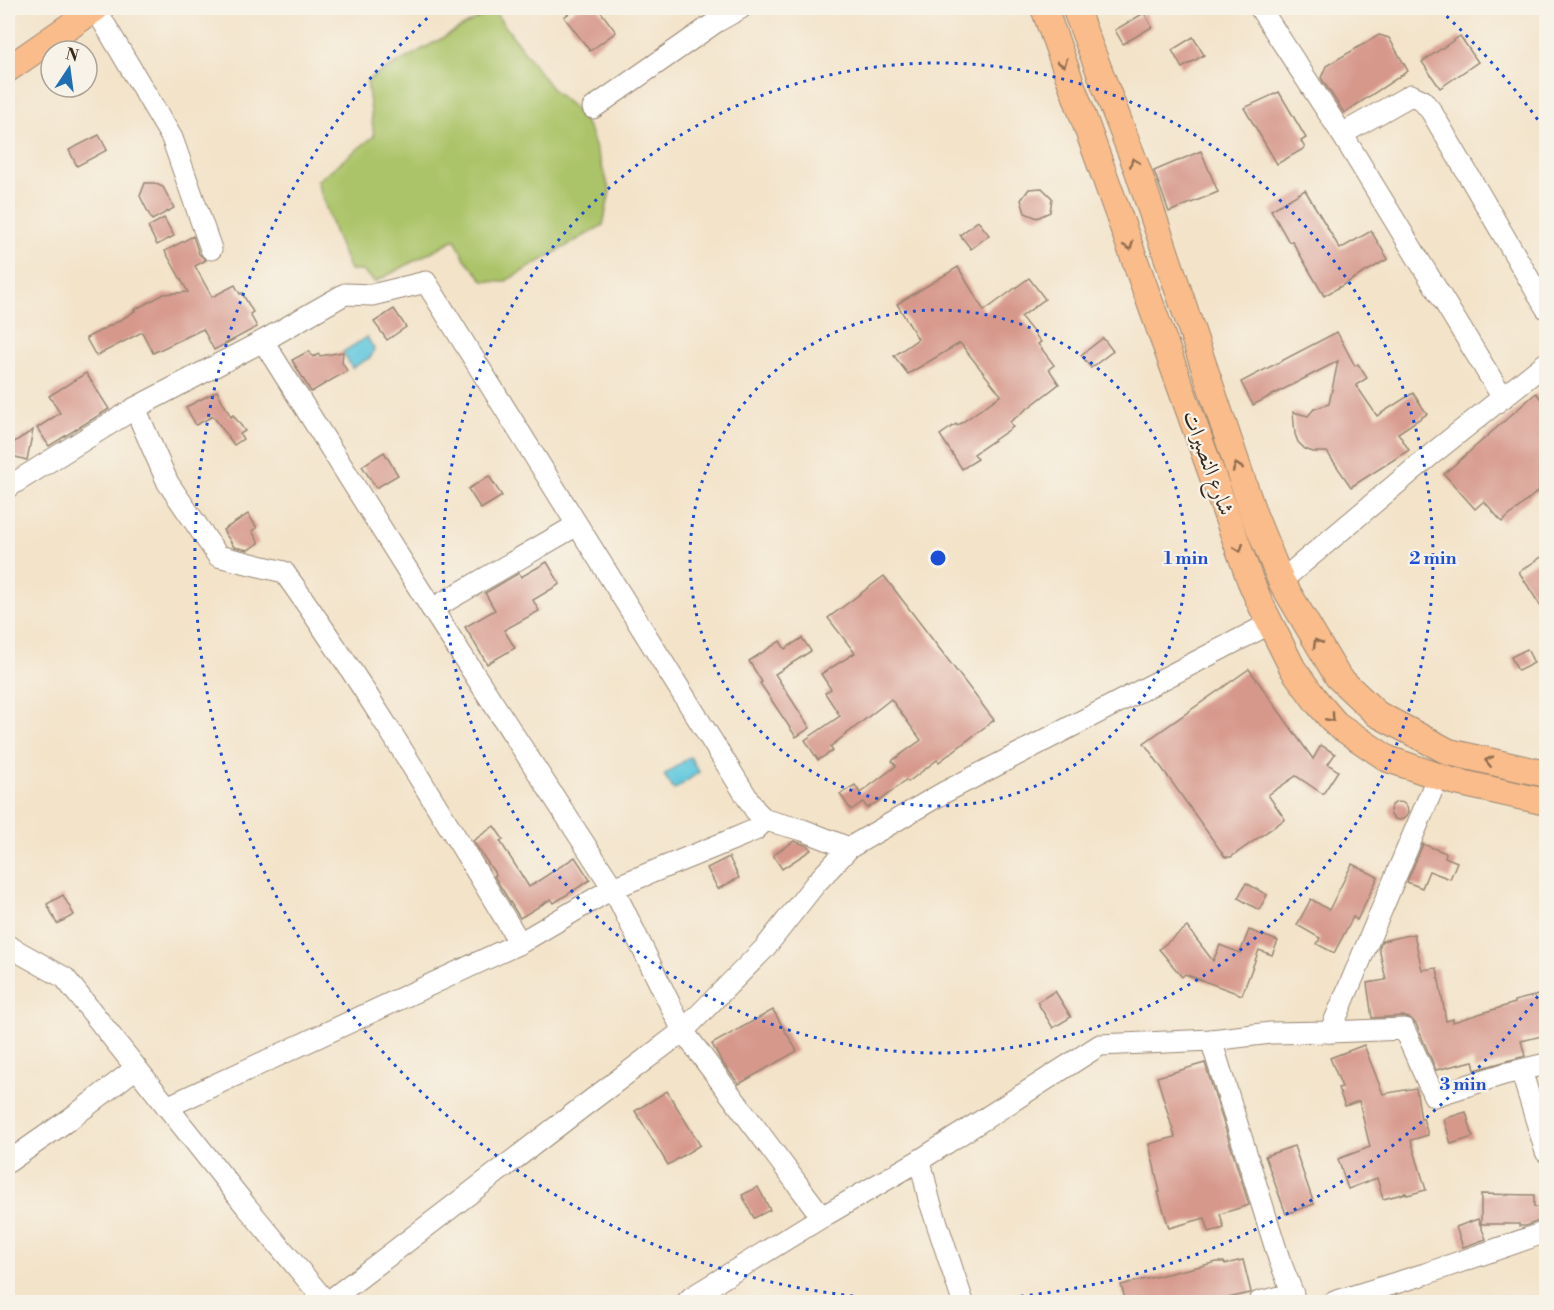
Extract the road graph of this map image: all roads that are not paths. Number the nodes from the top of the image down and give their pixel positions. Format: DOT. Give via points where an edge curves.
graph roads {
  1 [pos="95,8"];
  2 [pos="741,8"];
  3 [pos="1044,8"];
  4 [pos="1075,8"];
  5 [pos="1260,8"];
  6 [pos="8,69"];
  7 [pos="592,108"];
  8 [pos="1342,134"];
  9 [pos="211,249"];
  10 [pos="1546,308"];
  11 [pos="263,341"];
  12 [pos="1546,363"];
  13 [pos="1503,398"];
  14 [pos="135,408"];
  15 [pos="8,488"];
  16 [pos="577,525"];
  17 [pos="1281,581"];
  18 [pos="432,609"];
  19 [pos="1271,623"];
  20 [pos="1546,774"];
  21 [pos="1438,776"];
  22 [pos="1546,802"];
  23 [pos="765,820"];
  24 [pos="849,848"];
  25 [pos="614,888"];
  26 [pos="520,943"];
  27 [pos="8,946"];
  28 [pos="683,1031"];
  29 [pos="1330,1032"];
  30 [pos="1211,1040"];
  31 [pos="1546,1064"];
  32 [pos="136,1068"];
  33 [pos="1521,1070"];
  34 [pos="167,1107"];
  35 [pos="1546,1152"];
  36 [pos="920,1160"];
  37 [pos="8,1162"];
  38 [pos="822,1217"];
  39 [pos="1546,1232"];
  40 [pos="1296,1298"];
  41 [pos="1357,1299"];
  42 [pos="327,1302"];
  43 [pos="687,1302"];
  44 [pos="963,1302"];
  45 [pos="1259,1302"];
  46 [pos="1334,1302"];
  1 -- 6 [label="main road"];
  1 -- 9 [label="street" via="172,138"];
  2 -- 7 [label="street"];
  3 -- 19 [label="main road, شارع النصيرات, one-way" via="1250,580"];
  17 -- 4 [label="main road, شارع النصيرات, one-way" via="1254,515 1138,171"];
  5 -- 8 [label="street"];
  8 -- 10 [label="street" via="1412,96 1422,100"];
  8 -- 13 [label="street"];
  11 -- 14 [label="street"];
  11 -- 16 [label="street" via="345,294 372,295 426,282"];
  11 -- 18 [label="street"];
  12 -- 13 [label="street"];
  13 -- 17 [label="street"];
  14 -- 15 [label="street"];
  14 -- 26 [label="street" via="168,483 218,556 284,572 417,775"];
  16 -- 18 [label="street"];
  16 -- 23 [label="street" via="755,810"];
  20 -- 17 [label="main road, شارع النصيرات, one-way" via="1449,752 1377,714 1338,677"];
  18 -- 25 [label="street"];
  19 -- 21 [label="main road, شارع النصيرات, one-way" via="1293,669 1336,724 1388,759"];
  19 -- 24 [label="street" via="943,793"];
  21 -- 22 [label="main road, شارع النصيرات"];
  21 -- 29 [label="street"];
  23 -- 24 [label="street"];
  23 -- 25 [label="street" via="755,830"];
  24 -- 28 [label="street" via="764,949"];
  25 -- 26 [label="street"];
  25 -- 28 [label="street"];
  26 -- 34 [label="street"];
  27 -- 32 [label="street" via="65,978"];
  28 -- 38 [label="street"];
  28 -- 42 [label="street"];
  29 -- 30 [label="street"];
  29 -- 33 [label="street" via="1404,1029 1434,1096"];
  30 -- 36 [label="street" via="1100,1045"];
  30 -- 40 [label="street" via="1279,1259"];
  31 -- 33 [label="street"];
  32 -- 34 [label="street"];
  32 -- 37 [label="street"];
  33 -- 35 [label="street"];
  34 -- 42 [label="street"];
  36 -- 38 [label="street"];
  36 -- 44 [label="street"];
  38 -- 43 [label="street"];
  39 -- 41 [label="street"];
  40 -- 45 [label="street"];
  41 -- 46 [label="street"];
}
